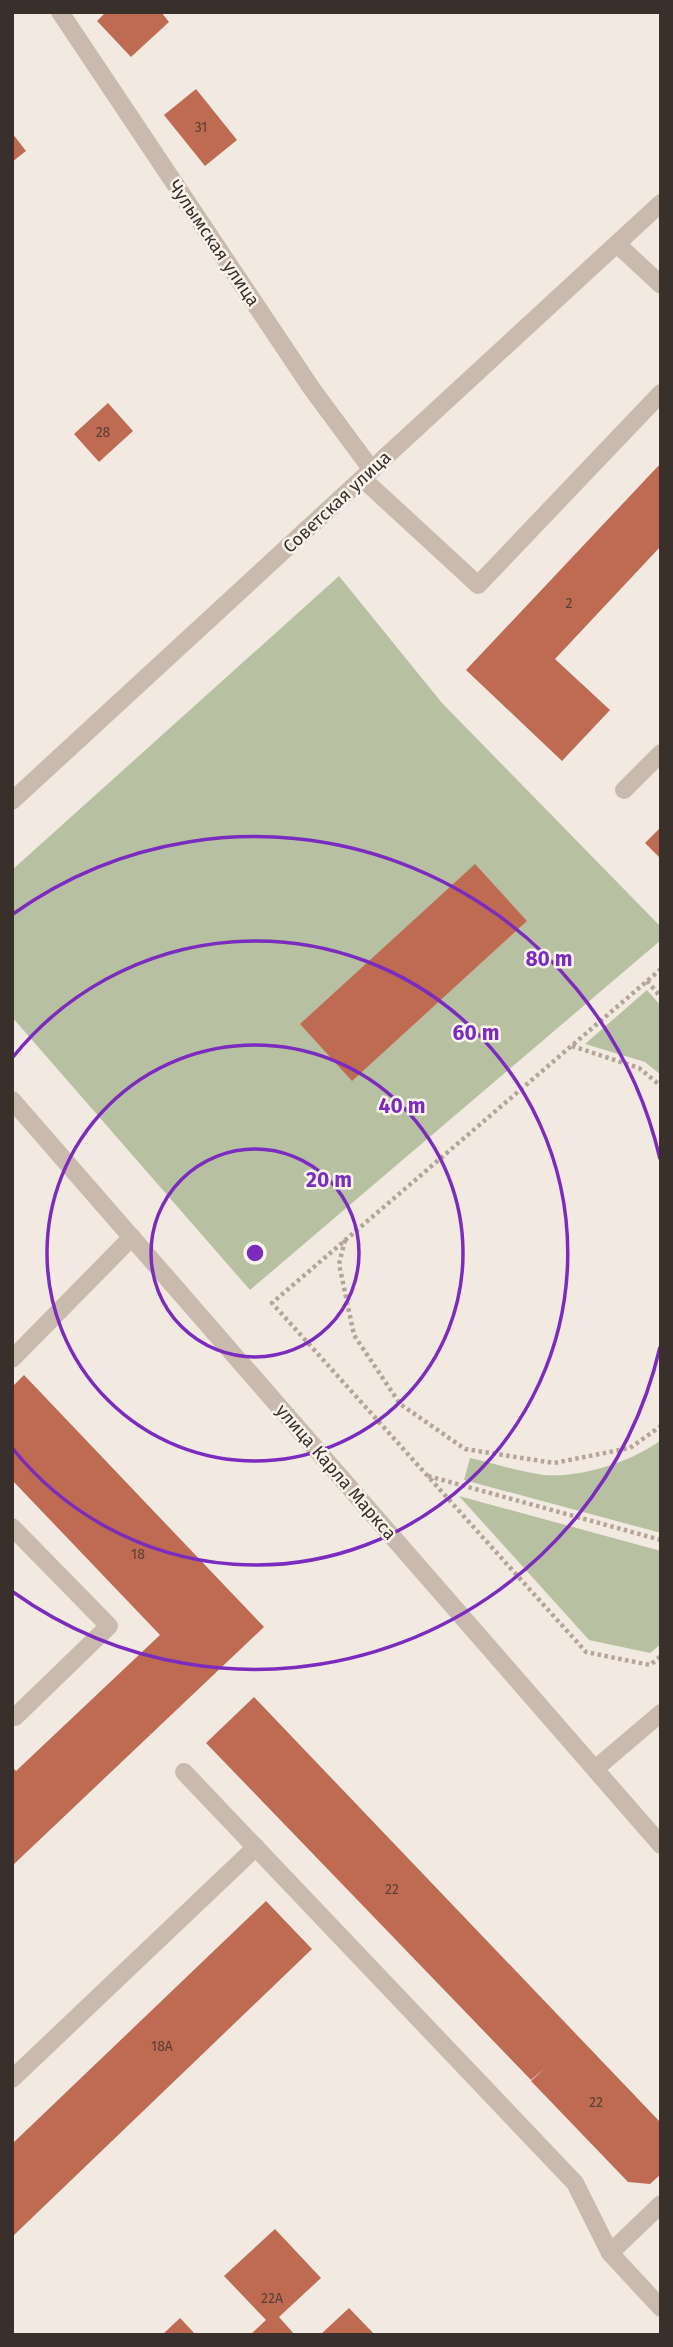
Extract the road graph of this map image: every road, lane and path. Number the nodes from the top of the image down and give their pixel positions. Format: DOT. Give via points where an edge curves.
graph roads {
  1 [pos="60,12"];
  2 [pos="661,203"];
  3 [pos="617,244"];
  4 [pos="661,285"];
  5 [pos="661,393"];
  6 [pos="368,475"];
  7 [pos="661,753"];
  8 [pos="624,790"];
  9 [pos="12,801"];
  10 [pos="661,969"];
  11 [pos="647,981"];
  12 [pos="661,997"];
  13 [pos="571,1046"];
  14 [pos="661,1086"];
  15 [pos="12,1100"];
  16 [pos="132,1237"];
  17 [pos="345,1240"];
  18 [pos="12,1359"];
  19 [pos="661,1426"];
  20 [pos="427,1476"];
  21 [pos="12,1527"];
  22 [pos="661,1540"];
  23 [pos="661,1656"];
  24 [pos="661,1713"];
  25 [pos="12,1714"];
  26 [pos="595,1769"];
  27 [pos="184,1772"];
  28 [pos="661,1845"];
  29 [pos="256,1847"];
  30 [pos="12,2078"];
  31 [pos="661,2204"];
  32 [pos="610,2253"];
  33 [pos="661,2308"];
  1 -- 6 [label="street, Чулымская улица"];
  2 -- 3 [label="street, Советская улица"];
  3 -- 4 [label="street"];
  3 -- 6 [label="street, Советская улица"];
  5 -- 6 [label="street, Чулымская улица" via="478,584"];
  6 -- 9 [label="street, Советская улица"];
  7 -- 8 [label="street"];
  10 -- 11 [label="path"];
  11 -- 12 [label="path"];
  11 -- 13 [label="path"];
  13 -- 14 [label="path" via="639,1068"];
  13 -- 17 [label="path"];
  15 -- 16 [label="street, улица Карла Маркса"];
  16 -- 18 [label="street"];
  16 -- 26 [label="street, улица Карла Маркса"];
  17 -- 19 [label="path" via="339,1264 355,1335 400,1404 465,1449 554,1463 630,1448"];
  17 -- 20 [label="path" via="272,1303"];
  20 -- 22 [label="path"];
  20 -- 23 [label="path" via="586,1652 650,1665"];
  21 -- 25 [label="street" via="109,1626 15,1717"];
  24 -- 26 [label="street"];
  26 -- 28 [label="street, улица Карла Маркса"];
  27 -- 29 [label="street"];
  29 -- 30 [label="street"];
  29 -- 32 [label="street" via="575,2183"];
  31 -- 32 [label="street"];
  32 -- 33 [label="street"];
}
